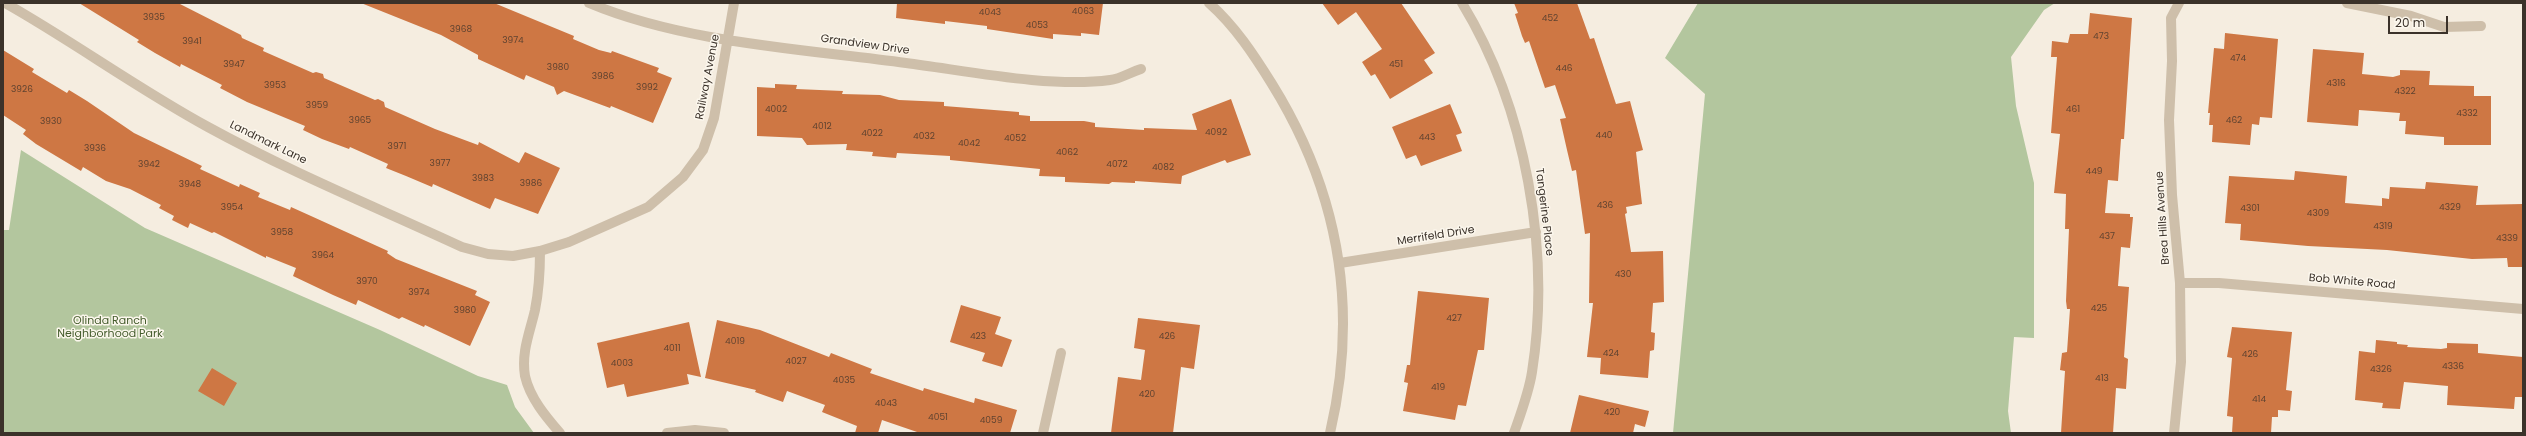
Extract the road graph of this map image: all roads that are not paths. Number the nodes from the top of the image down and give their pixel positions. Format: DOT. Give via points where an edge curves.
graph roads {
  1 [pos="5,3"];
  2 [pos="589,3"];
  3 [pos="734,3"];
  4 [pos="1209,3"];
  5 [pos="1462,3"];
  6 [pos="2178,3"];
  7 [pos="2347,3"];
  8 [pos="2481,26"];
  9 [pos="728,39"];
  10 [pos="1141,69"];
  11 [pos="1536,232"];
  12 [pos="540,252"];
  13 [pos="1340,263"];
  14 [pos="2180,283"];
  15 [pos="2523,309"];
  16 [pos="1061,353"];
  17 [pos="560,433"];
  18 [pos="667,433"];
  19 [pos="724,433"];
  20 [pos="1043,433"];
  21 [pos="1330,433"];
  22 [pos="1514,433"];
  23 [pos="2174,433"];
  1 -- 12 [label="street, Landmark Lane" via="209,128 289,167 462,247 488,254 513,256"];
  2 -- 9 [label="street, Grandview Drive" via="620,16 661,27"];
  3 -- 9 [label="street, Railway Avenue"];
  4 -- 13 [label="street" via="1225,17 1258,62 1294,119 1319,176 1333,224"];
  5 -- 11 [label="street, Tangerine Place" via="1488,55 1510,111 1523,153"];
  6 -- 14 [label="street, Brea Hills Avenue" via="2171,18 2169,120 2172,195"];
  7 -- 8 [label="street" via="2411,16 2444,27"];
  9 -- 10 [label="street, Grandview Drive" via="1021,78 1084,82 1112,80"];
  9 -- 12 [label="street, Railway Avenue" via="714,118 703,150 683,177 648,207"];
  11 -- 13 [label="street, Merrifeld Drive"];
  11 -- 22 [label="street, Tangerine Place" via="1539,290 1537,332 1532,373"];
  12 -- 17 [label="street" via="540,278 525,349 525,376 534,398"];
  13 -- 21 [label="street" via="1343,352"];
  14 -- 15 [label="street, Bob White Road" via="2219,283"];
  14 -- 23 [label="street, Brea Hills Avenue" via="2181,362"];
  16 -- 20 [label="street"];
  18 -- 19 [label="street" via="695,430"];
}
